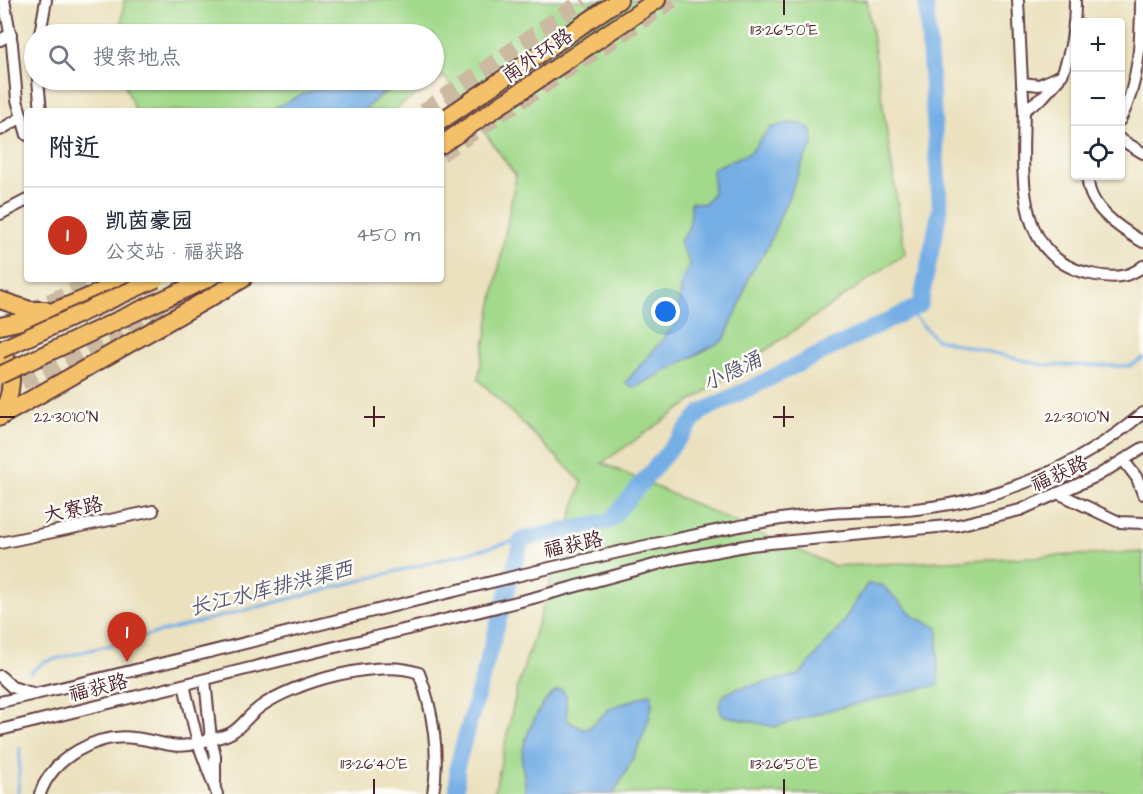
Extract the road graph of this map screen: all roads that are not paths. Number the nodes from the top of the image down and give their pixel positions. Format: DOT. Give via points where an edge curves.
graph roads {
  1 [pos="4,0"];
  2 [pos="46,0"];
  3 [pos="619,0"];
  4 [pos="657,0"];
  5 [pos="1018,0"];
  6 [pos="1075,0"];
  7 [pos="1142,0"];
  8 [pos="42,24"];
  9 [pos="11,34"];
  10 [pos="0,40"];
  11 [pos="1062,75"];
  12 [pos="1022,83"];
  13 [pos="39,90"];
  14 [pos="41,108"];
  15 [pos="1125,109"];
  16 [pos="1024,110"];
  17 [pos="22,117"];
  18 [pos="444,119"];
  19 [pos="24,124"];
  20 [pos="0,130"];
  21 [pos="1125,142"];
  22 [pos="444,143"];
  23 [pos="1143,153"];
  24 [pos="1088,180"];
  25 [pos="24,202"];
  26 [pos="0,214"];
  27 [pos="1143,242"];
  28 [pos="1143,266"];
  29 [pos="121,282"];
  30 [pos="149,282"];
  31 [pos="201,282"];
  32 [pos="238,282"];
  33 [pos="0,300"];
  34 [pos="54,310"];
  35 [pos="0,326"];
  36 [pos="0,350"];
  37 [pos="0,375"];
  38 [pos="1143,413"];
  39 [pos="0,417"];
  40 [pos="1143,448"];
  41 [pos="1124,461"];
  42 [pos="1058,493"];
  43 [pos="1143,494"];
  44 [pos="153,511"];
  45 [pos="1143,523"];
  46 [pos="0,543"];
  47 [pos="0,676"];
  48 [pos="205,680"];
  49 [pos="184,685"];
  50 [pos="35,694"];
  51 [pos="0,702"];
  52 [pos="0,730"];
  53 [pos="211,739"];
  54 [pos="198,743"];
  55 [pos="216,789"];
  56 [pos="40,794"];
  57 [pos="433,794"];
  1 -- 9 [label="street"];
  2 -- 8 [label="street"];
  3 -- 18 [label="highway, 南外环路"];
  4 -- 22 [label="highway, 南外环路"];
  5 -- 12 [label="street"];
  6 -- 11 [label="street" via="1075,29"];
  7 -- 15 [label="street" via="1137,66"];
  9 -- 10 [label="street"];
  9 -- 17 [label="street"];
  11 -- 12 [label="street" via="1039,84"];
  11 -- 16 [label="street" via="1043,97"];
  12 -- 16 [label="street"];
  13 -- 14 [label="street"];
  16 -- 28 [label="street" via="1025,195 1040,243 1054,260 1078,272 1121,277"];
  17 -- 19 [label="street"];
  17 -- 20 [label="street"];
  21 -- 23 [label="street"];
  24 -- 27 [label="street" via="1094,201 1112,221"];
  25 -- 26 [label="street"];
  29 -- 34 [label="highway"];
  30 -- 36 [label="highway, bridge"];
  31 -- 37 [label="highway, bridge"];
  32 -- 39 [label="highway"];
  33 -- 34 [label="highway" via="30,310"];
  34 -- 35 [label="highway"];
  36 -- 39 [label="highway" via="10,368 12,385"];
  38 -- 50 [label="street, 福获路" via="1118,434 1060,468 990,496 916,509 832,513 749,523 538,570"];
  40 -- 41 [label="street, 福获路"];
  41 -- 42 [label="street, 福获路"];
  41 -- 43 [label="street"];
  42 -- 45 [label="street" via="1119,522"];
  42 -- 48 [label="street, 福获路" via="1020,510 958,525 750,545 676,559"];
  44 -- 46 [label="street, 大寮路"];
  47 -- 50 [label="street" via="12,687"];
  48 -- 49 [label="street, 福获路"];
  48 -- 53 [label="street"];
  49 -- 52 [label="street, 福获路"];
  49 -- 54 [label="street"];
  50 -- 51 [label="street, 福获路"];
  53 -- 54 [label="street"];
  53 -- 55 [label="street"];
  53 -- 57 [label="street" via="241,727 258,708 282,694 372,668 404,668 419,673 429,699 434,740"];
  54 -- 55 [label="street"];
  54 -- 56 [label="street" via="184,748 169,747 132,737 90,745 56,767"];
}
